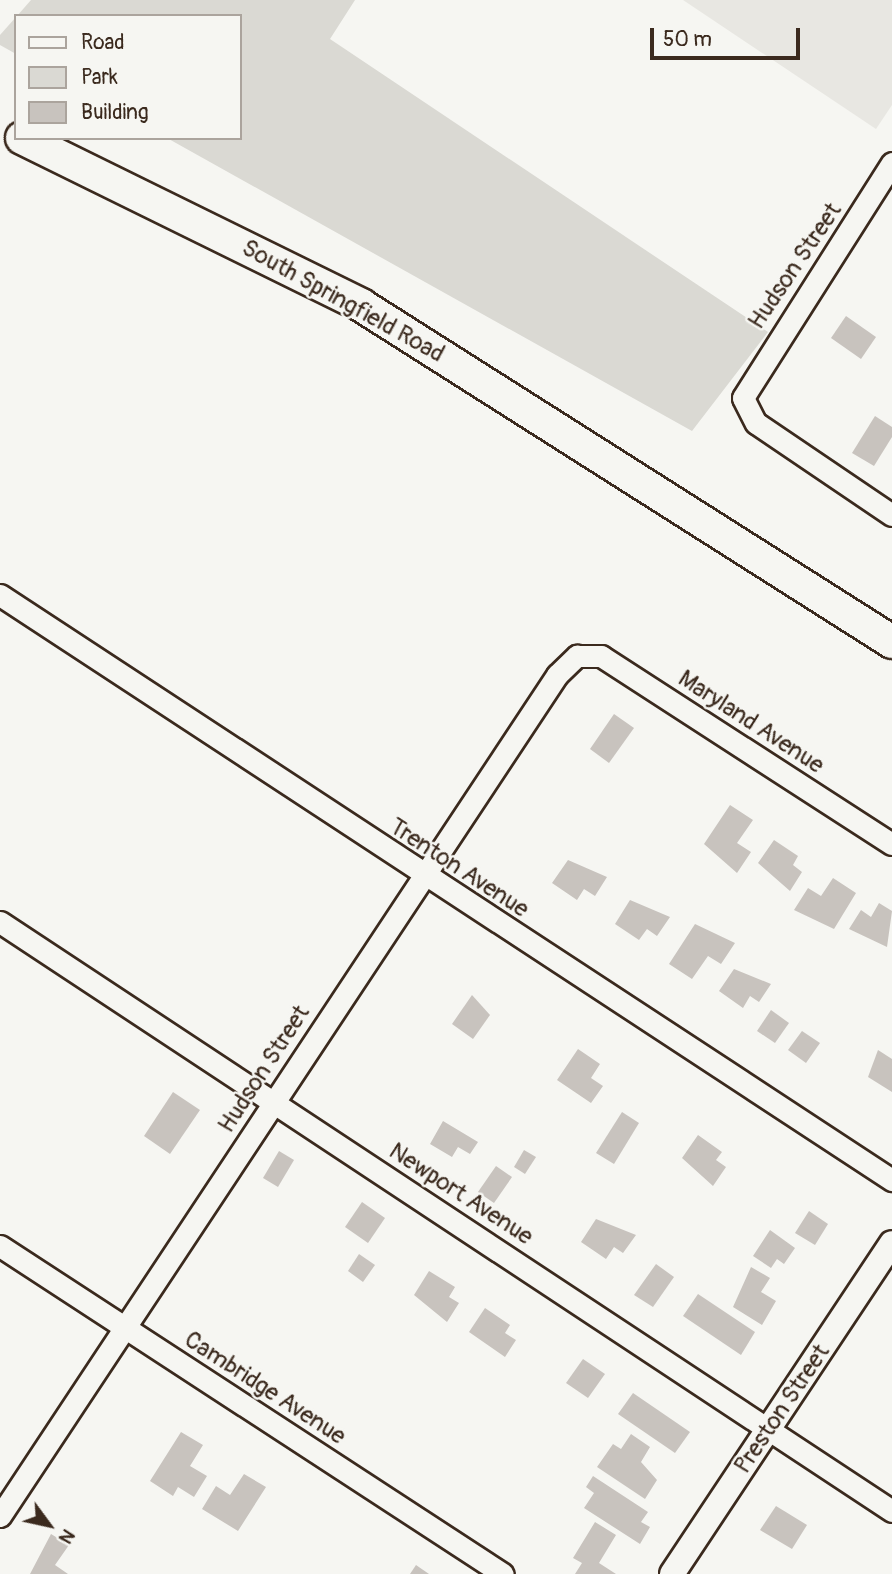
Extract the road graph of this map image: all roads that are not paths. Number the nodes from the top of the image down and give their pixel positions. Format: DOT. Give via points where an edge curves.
graph roads {
  1 [pos="26,140"];
  2 [pos="892,163"];
  3 [pos="892,515"];
  4 [pos="0,595"];
  5 [pos="892,642"];
  6 [pos="577,656"];
  7 [pos="892,844"];
  8 [pos="423,876"];
  9 [pos="0,922"];
  10 [pos="273,1103"];
  11 [pos="892,1180"];
  12 [pos="892,1243"];
  13 [pos="0,1246"];
  14 [pos="125,1328"];
  15 [pos="769,1427"];
  16 [pos="892,1511"];
  17 [pos="0,1516"];
  18 [pos="503,1574"];
  19 [pos="672,1574"];
  1 -- 5 [label="main road, South Springfield Road" via="361,305 652,484"];
  2 -- 3 [label="street, Hudson Street" via="743,398 756,423"];
  4 -- 8 [label="street, Trenton Avenue"];
  6 -- 7 [label="street, Maryland Avenue" via="601,656"];
  6 -- 8 [label="street, Hudson Street" via="557,675"];
  8 -- 10 [label="street, Hudson Street"];
  8 -- 11 [label="street, Trenton Avenue"];
  9 -- 10 [label="street, Newport Avenue"];
  10 -- 14 [label="street, Hudson Street"];
  10 -- 15 [label="street, Newport Avenue"];
  12 -- 15 [label="street, Preston Street"];
  13 -- 14 [label="street, Cambridge Avenue"];
  14 -- 17 [label="street, Hudson Street"];
  14 -- 18 [label="street, Cambridge Avenue"];
  15 -- 16 [label="street, Newport Avenue"];
  15 -- 19 [label="street, Preston Street"];
}
